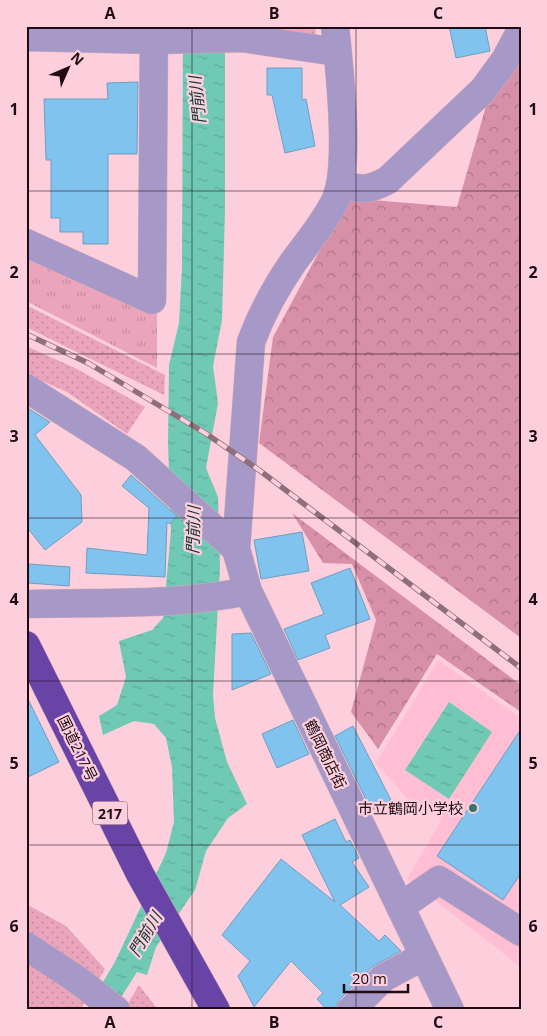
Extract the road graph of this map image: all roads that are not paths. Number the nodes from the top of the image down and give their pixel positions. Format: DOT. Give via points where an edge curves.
graph roads {
  1 [pos="521,30"];
  2 [pos="154,33"];
  3 [pos="26,37"];
  4 [pos="336,39"];
  5 [pos="340,184"];
  6 [pos="26,243"];
  7 [pos="26,388"];
  8 [pos="229,542"];
  9 [pos="238,593"];
  10 [pos="26,604"];
  11 [pos="31,654"];
  12 [pos="400,907"];
  13 [pos="521,932"];
  14 [pos="26,946"];
  15 [pos="424,956"];
  16 [pos="212,1002"];
  17 [pos="116,1010"];
  18 [pos="350,1010"];
  19 [pos="450,1010"];
  1 -- 5 [label="street" via="505,60 483,90 388,180 373,188"];
  2 -- 3 [label="street"];
  2 -- 4 [label="street"];
  2 -- 6 [label="street" via="152,300"];
  4 -- 5 [label="street" via="342,154"];
  5 -- 8 [label="street" via="336,199 323,221 270,298 251,342"];
  7 -- 8 [label="street" via="136,458"];
  8 -- 9 [label="street, 鶴岡商店街"];
  9 -- 10 [label="street" via="161,600"];
  9 -- 12 [label="street, 鶴岡商店街"];
  11 -- 16 [label="highway, 国道217号 / 217" via="140,874"];
  12 -- 13 [label="street" via="439,880"];
  12 -- 15 [label="street, 鶴岡商店街"];
  14 -- 17 [label="street"];
  15 -- 18 [label="street" via="383,978"];
  15 -- 19 [label="street, 鶴岡商店街"];
}
